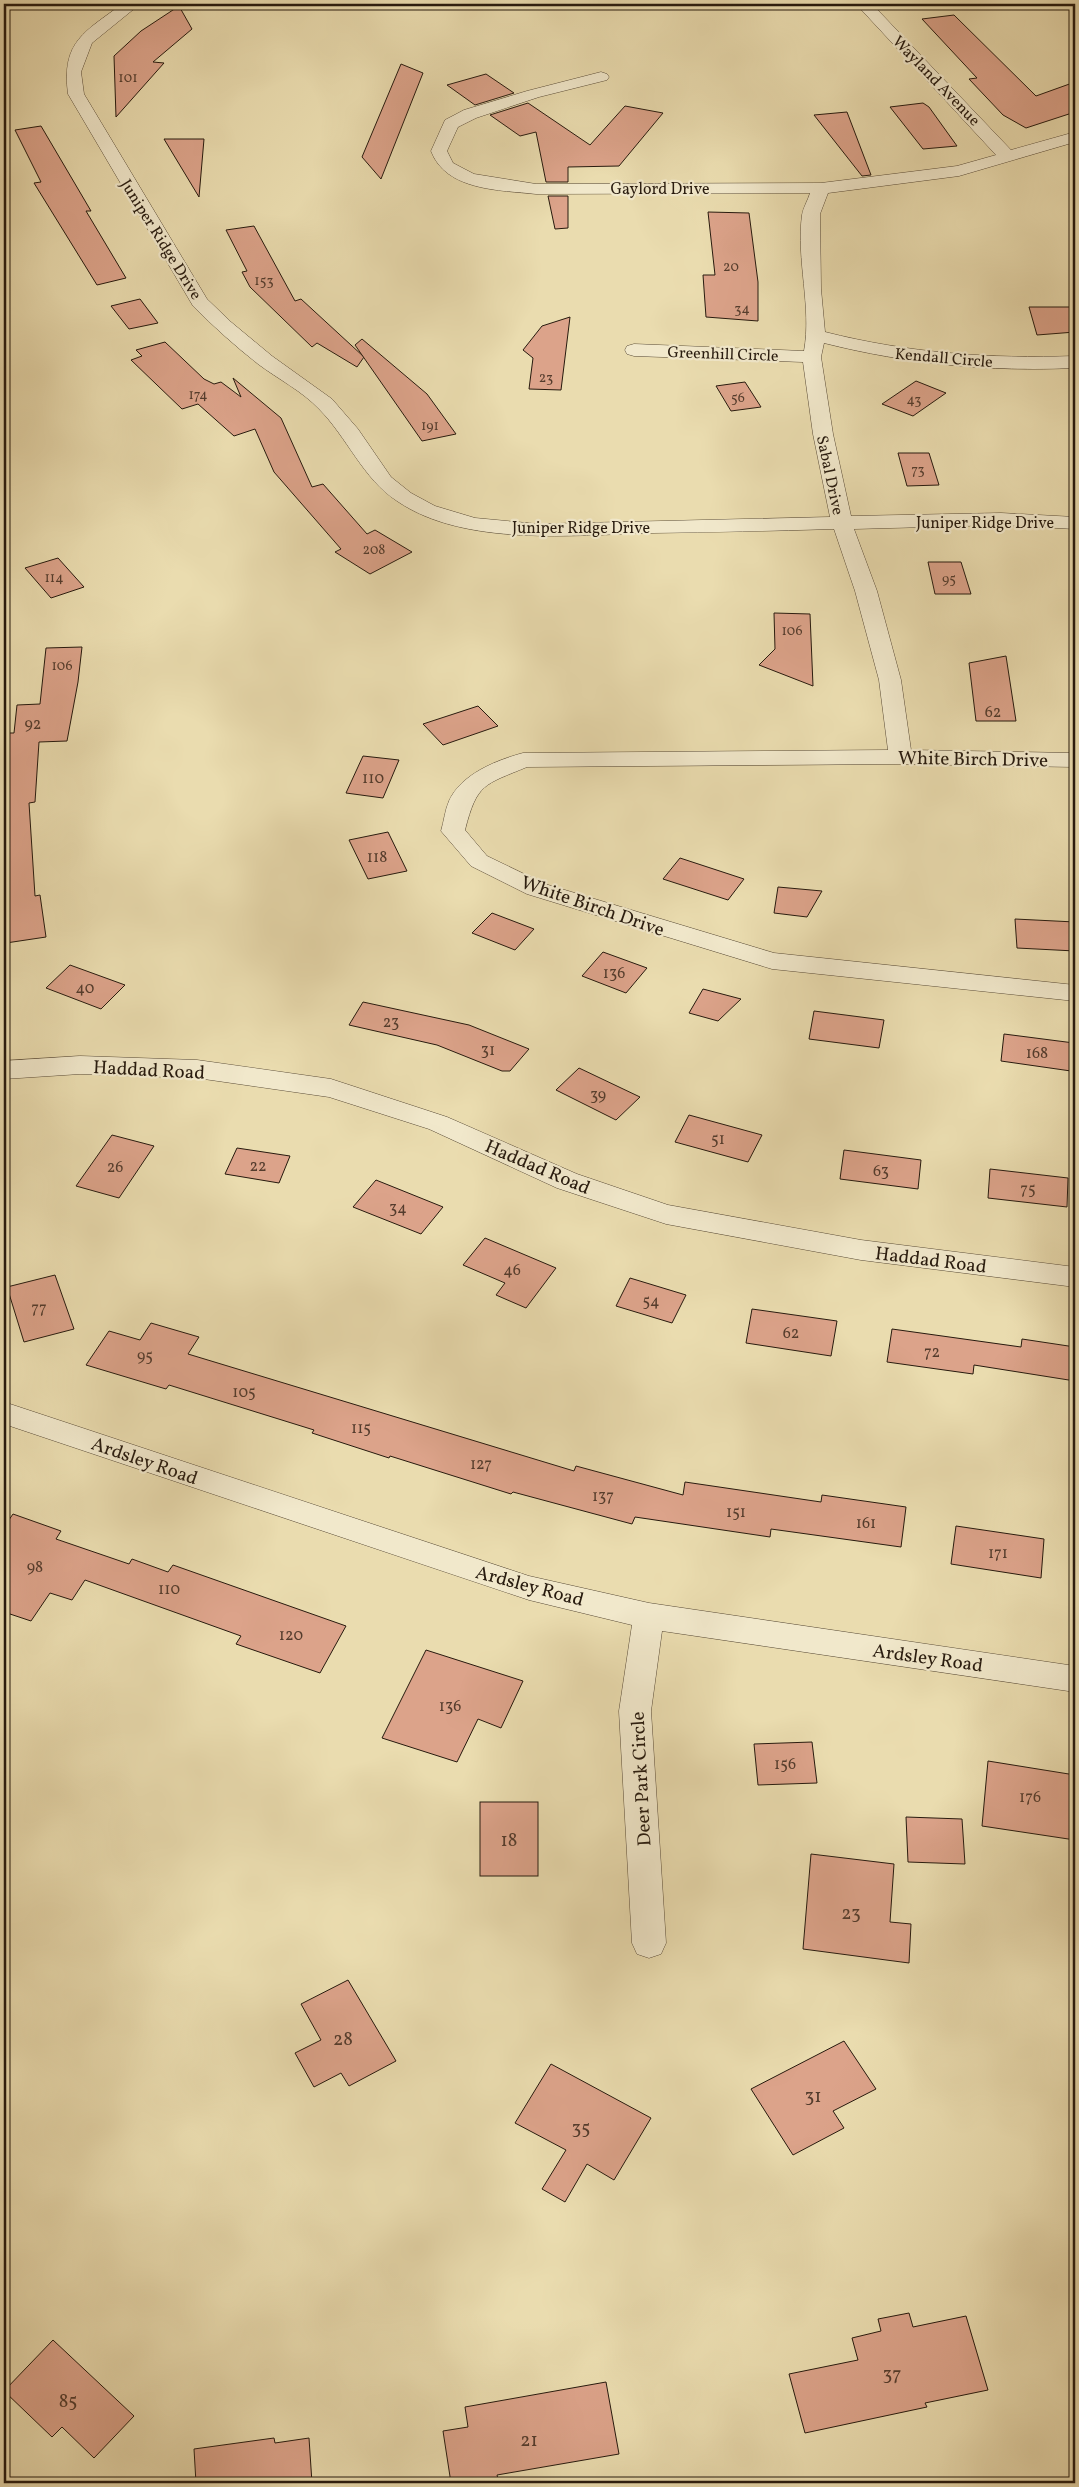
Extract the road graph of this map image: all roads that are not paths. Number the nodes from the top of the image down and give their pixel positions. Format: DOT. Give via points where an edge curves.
graph roads {
  1 [pos="132,4"];
  2 [pos="864,4"];
  3 [pos="601,78"];
  4 [pos="1075,137"];
  5 [pos="1009,158"];
  6 [pos="821,188"];
  7 [pos="816,335"];
  8 [pos="634,350"];
  9 [pos="812,356"];
  10 [pos="1075,362"];
  11 [pos="1075,523"];
  12 [pos="842,524"];
  13 [pos="900,756"];
  14 [pos="1075,760"];
  15 [pos="1075,993"];
  16 [pos="4,1070"];
  17 [pos="1075,1277"];
  18 [pos="4,1413"];
  19 [pos="649,1616"];
  20 [pos="1075,1678"];
  21 [pos="649,1944"];
  1 -- 12 [label="street, Juniper Ridge Drive" via="85,40 73,72 76,94 200,302 265,360 324,403 351,432 384,481 404,497 428,510 473,524 538,530"];
  2 -- 5 [label="street, Wayland Avenue"];
  3 -- 6 [label="street, Gaylord Drive" via="533,94 470,114 451,124 439,151 448,168 470,178 536,189"];
  4 -- 5 [label="street, Gaylord Drive"];
  5 -- 6 [label="street, Gaylord Drive" via="959,171"];
  6 -- 7 [label="street, Sabal Drive" via="811,214"];
  7 -- 9 [label="street, Sabal Drive"];
  7 -- 10 [label="street, Kendall Circle" via="868,349 932,358 1046,364"];
  8 -- 9 [label="street, Greenhill Circle"];
  9 -- 12 [label="street, Sabal Drive" via="822,434"];
  11 -- 12 [label="street, Juniper Ridge Drive" via="1001,519"];
  12 -- 13 [label="street, Sabal Drive" via="866,591 890,680"];
  13 -- 14 [label="street, White Birch Drive"];
  13 -- 15 [label="street, White Birch Drive" via="523,760 479,779 461,800 453,831 479,862 536,889 772,960"];
  16 -- 17 [label="street, Haddad Road" via="80,1065 196,1070 331,1088 438,1123 567,1182 666,1214 861,1250"];
  18 -- 19 [label="street, Ardsley Road" via="529,1588"];
  19 -- 20 [label="street, Ardsley Road"];
  19 -- 21 [label="street, Deer Park Circle" via="635,1711"];
}
